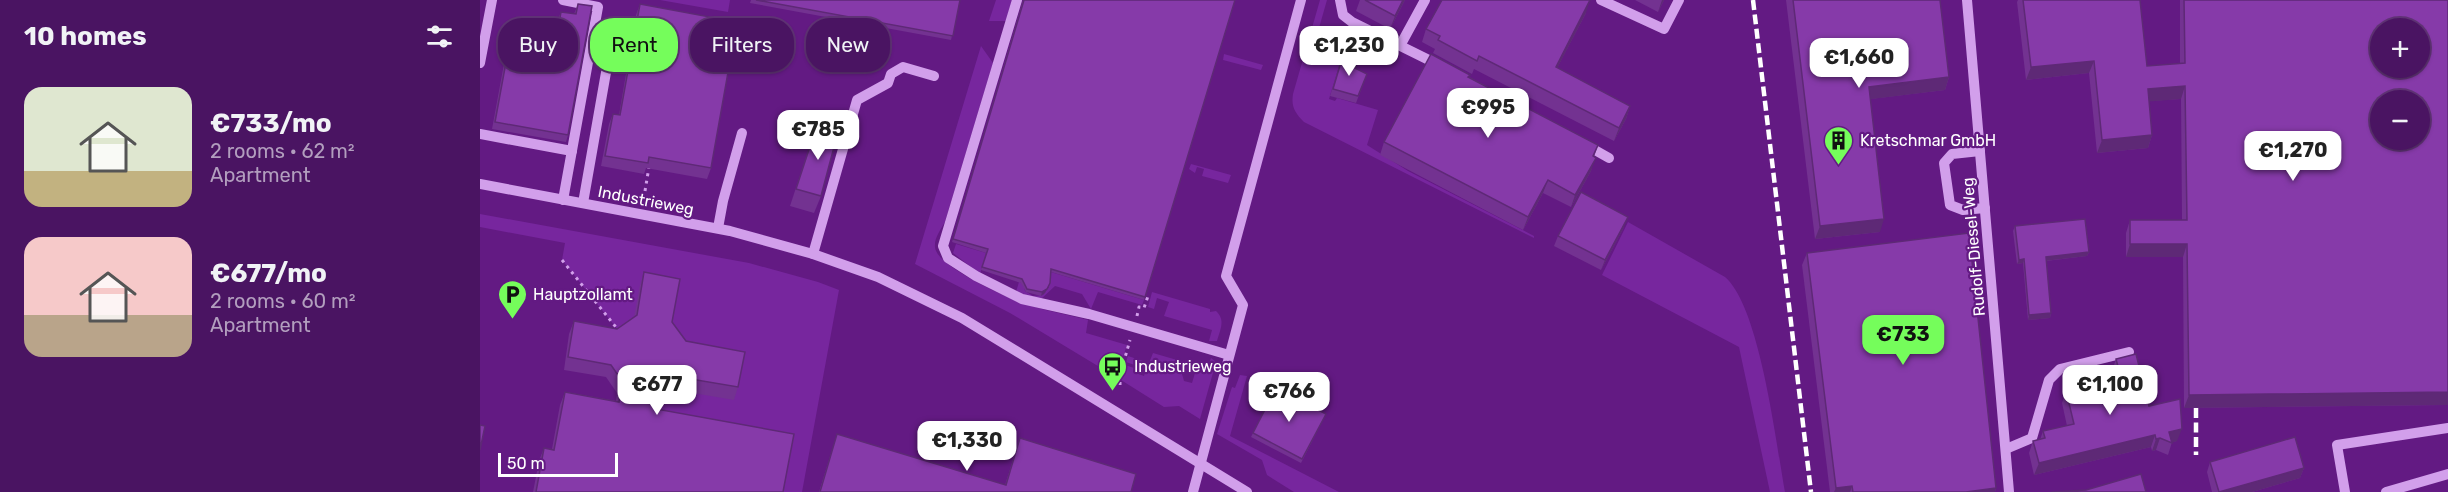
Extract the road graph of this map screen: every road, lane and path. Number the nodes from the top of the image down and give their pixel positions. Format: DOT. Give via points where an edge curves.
graph roads {
  1 [pos="492,0"];
  2 [pos="563,0"];
  3 [pos="1017,0"];
  4 [pos="1301,0"];
  5 [pos="1425,0"];
  6 [pos="1601,0"];
  7 [pos="1679,0"];
  8 [pos="1967,0"];
  9 [pos="1339,2"];
  10 [pos="1401,44"];
  11 [pos="480,63"];
  12 [pos="1450,71"];
  13 [pos="606,72"];
  14 [pos="934,76"];
  15 [pos="742,133"];
  16 [pos="480,134"];
  17 [pos="1579,141"];
  18 [pos="572,151"];
  19 [pos="1980,151"];
  20 [pos="1609,158"];
  21 [pos="650,162"];
  22 [pos="480,184"];
  23 [pos="645,191"];
  24 [pos="563,200"];
  25 [pos="583,203"];
  26 [pos="1985,208"];
  27 [pos="718,228"];
  28 [pos="813,254"];
  29 [pos="562,260"];
  30 [pos="622,335"];
  31 [pos="2129,352"];
  32 [pos="1229,355"];
  33 [pos="2448,428"];
  34 [pos="2006,449"];
  35 [pos="1200,463"];
  36 [pos="2448,474"];
  37 [pos="1193,492"];
  38 [pos="1247,492"];
  39 [pos="2009,492"];
  40 [pos="2345,492"];
  41 [pos="2385,492"];
  1 -- 11 [label="street"];
  2 -- 18 [label="street" via="598,7"];
  3 -- 32 [label="street" via="944,246 948,258 1022,299 1089,314"];
  4 -- 32 [label="street" via="1226,276 1242,305"];
  5 -- 10 [label="street"];
  6 -- 7 [label="street" via="1664,29"];
  8 -- 19 [label="street, Rudolf-Diesel-Weg"];
  9 -- 10 [label="street" via="1343,15 1352,22"];
  10 -- 12 [label="street"];
  13 -- 25 [label="street"];
  14 -- 28 [label="street" via="903,67 891,74 888,83 857,100"];
  15 -- 27 [label="street"];
  16 -- 18 [label="street"];
  17 -- 20 [label="street"];
  18 -- 24 [label="street"];
  19 -- 26 [label="street, Rudolf-Diesel-Weg"];
  19 -- 26 [label="street" via="1952,154 1944,163 1950,205 1963,210"];
  21 -- 23 [label="path"];
  22 -- 24 [label="street, Industrieweg"];
  24 -- 25 [label="street, Industrieweg"];
  25 -- 27 [label="street, Industrieweg"];
  26 -- 34 [label="street, Rudolf-Diesel-Weg"];
  27 -- 28 [label="street, Industrieweg"];
  28 -- 35 [label="street, Industrieweg" via="878,278 962,318"];
  29 -- 30 [label="path"];
  31 -- 34 [label="street" via="2060,369 2049,380 2032,438"];
  32 -- 35 [label="street"];
  33 -- 40 [label="street" via="2337,445"];
  34 -- 39 [label="street, Rudolf-Diesel-Weg"];
  35 -- 37 [label="street"];
  35 -- 38 [label="street, Industrieweg"];
  36 -- 41 [label="street"];
}
